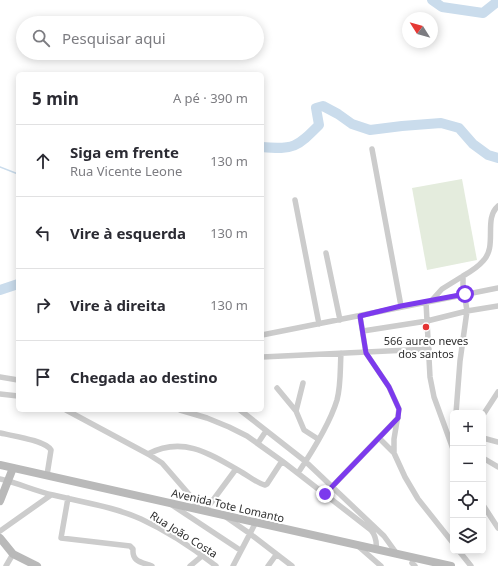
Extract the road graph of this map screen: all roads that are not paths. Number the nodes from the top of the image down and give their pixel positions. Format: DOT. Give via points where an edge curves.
graph roads {
  1 [pos="372,149"];
  2 [pos="295,200"];
  3 [pos="498,206"];
  4 [pos="326,253"];
  5 [pos="463,276"];
  6 [pos="498,288"];
  7 [pos="465,294"];
  8 [pos="429,301"];
  9 [pos="401,306"];
  10 [pos="498,306"];
  11 [pos="467,311"];
  12 [pos="360,316"];
  13 [pos="340,320"];
  14 [pos="427,321"];
  15 [pos="319,324"];
  16 [pos="362,331"];
  17 [pos="264,335"];
  18 [pos="429,349"];
  19 [pos="366,353"];
  20 [pos="341,354"];
  21 [pos="264,357"];
  22 [pos="0,377"];
  23 [pos="16,380"];
  24 [pos="303,383"];
  25 [pos="277,388"];
  26 [pos="498,392"];
  27 [pos="0,394"];
  28 [pos="16,396"];
  29 [pos="456,410"];
  30 [pos="486,410"];
  31 [pos="296,411"];
  32 [pos="70,412"];
  33 [pos="187,412"];
  34 [pos="242,412"];
  35 [pos="398,418"];
  36 [pos="266,431"];
  37 [pos="0,433"];
  38 [pos="379,438"];
  39 [pos="318,439"];
  40 [pos="486,439"];
  41 [pos="498,442"];
  42 [pos="258,443"];
  43 [pos="452,446"];
  44 [pos="394,453"];
  45 [pos="148,454"];
  46 [pos="486,460"];
  47 [pos="282,461"];
  48 [pos="305,461"];
  49 [pos="0,465"];
  50 [pos="498,467"];
  51 [pos="13,468"];
  52 [pos="236,469"];
  53 [pos="298,473"];
  54 [pos="47,475"];
  55 [pos="4,480"];
  56 [pos="331,486"];
  57 [pos="325,494"];
  58 [pos="51,495"];
  59 [pos="68,498"];
  60 [pos="0,501"];
  61 [pos="167,502"];
  62 [pos="202,510"];
  63 [pos="486,510"];
  64 [pos="220,514"];
  65 [pos="256,522"];
  66 [pos="373,528"];
  67 [pos="498,528"];
  68 [pos="0,531"];
  69 [pos="250,533"];
  70 [pos="0,538"];
  71 [pos="450,539"];
  72 [pos="358,546"];
  73 [pos="240,550"];
  74 [pos="376,550"];
  75 [pos="13,554"];
  76 [pos="396,554"];
  77 [pos="461,554"];
  78 [pos="276,555"];
  79 [pos="202,556"];
  80 [pos="138,564"];
  81 [pos="6,566"];
  82 [pos="37,566"];
  83 [pos="152,566"];
  84 [pos="190,566"];
  85 [pos="216,566"];
  86 [pos="233,566"];
  87 [pos="268,566"];
  88 [pos="292,566"];
  89 [pos="381,566"];
  90 [pos="451,566"];
  91 [pos="471,566"];
  1 -- 9 [label="street"];
  2 -- 15 [label="street"];
  3 -- 5 [label="street" via="492,215 491,242 484,261"];
  4 -- 13 [label="street"];
  5 -- 7 [label="street"];
  5 -- 8 [label="street"];
  6 -- 7 [label="street"];
  7 -- 8 [label="street"];
  7 -- 11 [label="street"];
  8 -- 9 [label="street"];
  8 -- 14 [label="street"];
  9 -- 12 [label="street"];
  10 -- 11 [label="street"];
  11 -- 14 [label="street"];
  11 -- 29 [label="street"];
  12 -- 13 [label="street"];
  12 -- 16 [label="street"];
  13 -- 15 [label="street"];
  14 -- 16 [label="street"];
  14 -- 18 [label="street"];
  15 -- 17 [label="street"];
  16 -- 19 [label="street"];
  18 -- 19 [label="street"];
  18 -- 43 [label="street" via="434,397"];
  19 -- 20 [label="street"];
  19 -- 35 [label="street" via="392,392 399,409"];
  20 -- 21 [label="street"];
  20 -- 39 [label="street" via="337,400"];
  22 -- 23 [label="street"];
  24 -- 31 [label="street"];
  25 -- 31 [label="street"];
  26 -- 30 [label="street"];
  27 -- 28 [label="street"];
  31 -- 39 [label="street" via="304,430"];
  32 -- 45 [label="street"];
  33 -- 42 [label="street" via="229,427"];
  34 -- 36 [label="street"];
  35 -- 38 [label="street"];
  35 -- 44 [label="street"];
  36 -- 42 [label="street"];
  36 -- 48 [label="street"];
  37 -- 54 [label="street" via="50,448"];
  38 -- 44 [label="street"];
  38 -- 56 [label="street"];
  39 -- 48 [label="street"];
  40 -- 41 [label="street"];
  42 -- 47 [label="street"];
  44 -- 71 [label="street" via="418,499"];
  45 -- 52 [label="street" via="162,447 183,446 217,458"];
  45 -- 62 [label="street" via="170,471"];
  46 -- 50 [label="street"];
  47 -- 52 [label="street" via="265,485"];
  47 -- 53 [label="street"];
  48 -- 53 [label="street"];
  48 -- 56 [label="street"];
  49 -- 51 [label="main road, Avenida Tote Lomanto"];
  51 -- 54 [label="main road, Avenida Tote Lomanto"];
  51 -- 55 [label="main road"];
  52 -- 62 [label="street"];
  53 -- 57 [label="street"];
  54 -- 61 [label="main road, Avenida Tote Lomanto"];
  55 -- 58 [label="street, Rua João Costa"];
  55 -- 60 [label="main road"];
  56 -- 57 [label="street"];
  56 -- 66 [label="street"];
  57 -- 66 [label="street"];
  58 -- 59 [label="street, Rua João Costa"];
  58 -- 68 [label="street"];
  59 -- 79 [label="street, Rua João Costa" via="141,518"];
  59 -- 80 [label="street" via="61,538 130,546"];
  61 -- 62 [label="main road, Avenida Tote Lomanto"];
  61 -- 73 [label="street"];
  62 -- 64 [label="main road, Avenida Tote Lomanto"];
  63 -- 67 [label="street"];
  64 -- 65 [label="main road, Avenida Tote Lomanto"];
  64 -- 69 [label="street"];
  65 -- 69 [label="street"];
  65 -- 72 [label="main road, Avenida Tote Lomanto"];
  66 -- 74 [label="street"];
  66 -- 76 [label="street" via="384,536"];
  69 -- 73 [label="street"];
  69 -- 78 [label="street"];
  70 -- 75 [label="main road"];
  72 -- 74 [label="main road, Avenida Tote Lomanto"];
  72 -- 89 [label="street"];
  73 -- 86 [label="street"];
  74 -- 76 [label="main road, Avenida Tote Lomanto"];
  75 -- 81 [label="street"];
  75 -- 82 [label="main road"];
  76 -- 90 [label="main road, Avenida Tote Lomanto"];
  77 -- 91 [label="street"];
  78 -- 87 [label="street"];
  78 -- 88 [label="street"];
  79 -- 84 [label="street"];
  79 -- 85 [label="street, Rua João Costa"];
  80 -- 83 [label="street"];
}
